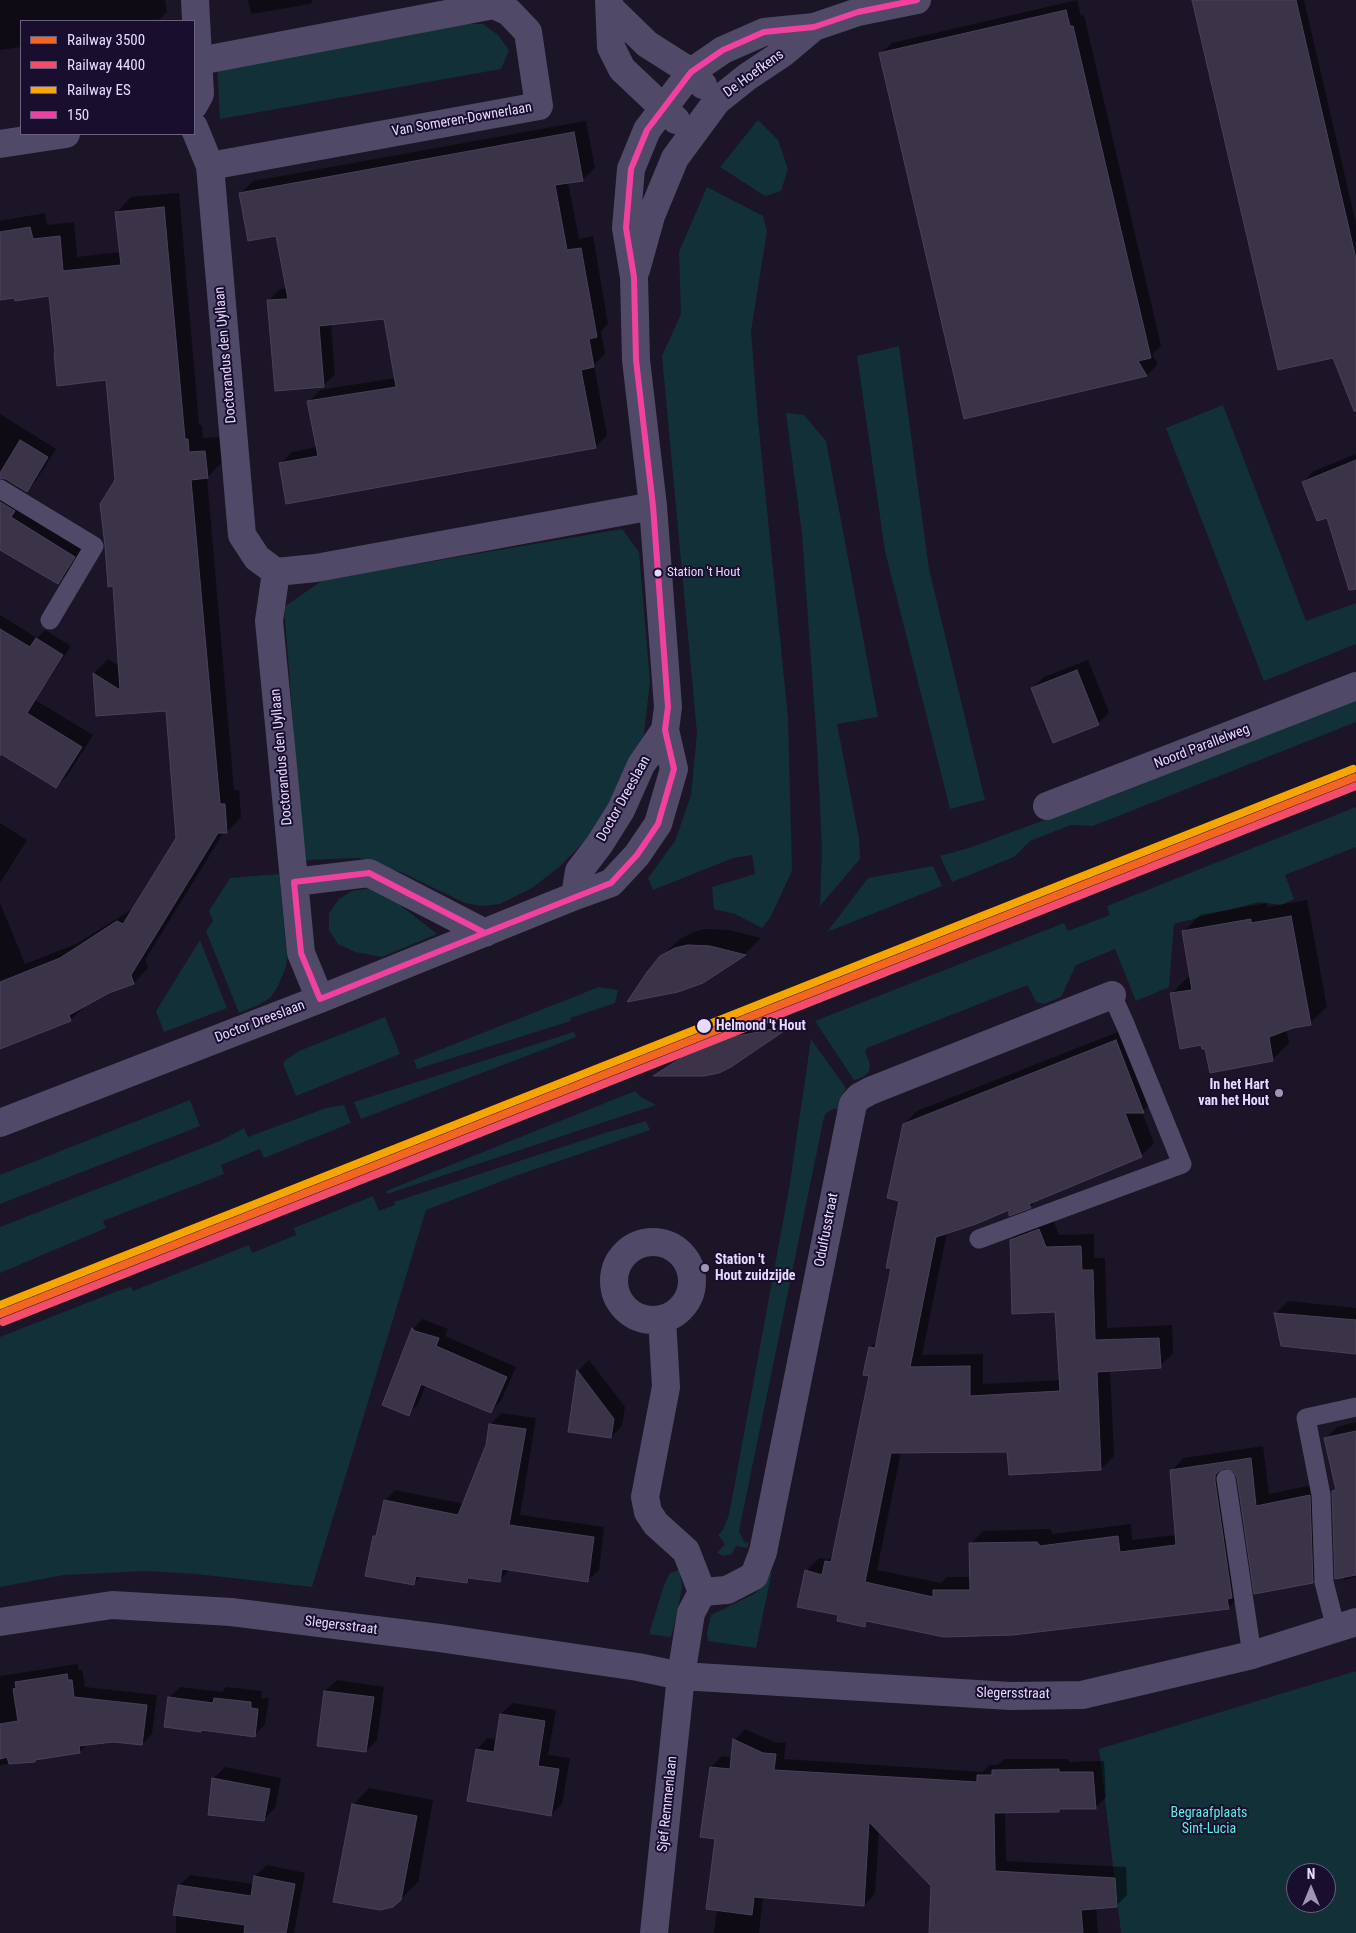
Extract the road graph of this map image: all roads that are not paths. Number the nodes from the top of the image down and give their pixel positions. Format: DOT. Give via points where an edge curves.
graph roads {
  1 [pos="195,0"];
  2 [pos="917,0"];
  3 [pos="610,4"];
  4 [pos="814,27"];
  5 [pos="199,61"];
  6 [pos="690,72"];
  7 [pos="717,101"];
  8 [pos="195,102"];
  9 [pos="664,108"];
  10 [pos="195,129"];
  11 [pos="692,134"];
  12 [pos="59,135"];
  13 [pos="0,144"];
  14 [pos="210,166"];
  15 [pos="634,277"];
  16 [pos="0,489"];
  17 [pos="653,506"];
  18 [pos="276,572"];
  19 [pos="50,620"];
  20 [pos="1356,686"];
  21 [pos="665,730"];
  22 [pos="1047,806"];
  23 [pos="294,882"];
  24 [pos="575,896"];
  25 [pos="485,933"];
  26 [pos="1112,995"];
  27 [pos="320,999"];
  28 [pos="0,1123"];
  29 [pos="979,1239"];
  30 [pos="662,1319"];
  31 [pos="1356,1407"];
  32 [pos="1226,1479"];
  33 [pos="702,1592"];
  34 [pos="0,1622"];
  35 [pos="1346,1626"];
  36 [pos="1252,1656"];
  37 [pos="681,1676"];
  38 [pos="654,1933"];
  1 -- 5 [label="street"];
  2 -- 4 [label="street, De Hoefkens" via="858,12"];
  3 -- 6 [label="street" via="647,44"];
  3 -- 9 [label="street" via="611,47 622,69"];
  4 -- 6 [label="street, De Hoefkens" via="764,32 723,50"];
  4 -- 7 [label="street, De Hoefkens"];
  5 -- 8 [label="street" via="200,94"];
  5 -- 14 [label="street, Van Someren-Downerlaan" via="494,5 509,12 528,32 539,106"];
  6 -- 7 [label="street"];
  6 -- 9 [label="street, Doctor Dreeslaan"];
  7 -- 11 [label="street, Doctor Dreeslaan"];
  9 -- 11 [label="street"];
  9 -- 15 [label="street, Doctor Dreeslaan" via="642,139 630,169 626,228"];
  10 -- 14 [label="street, Doctorandus den Uyllaan"];
  11 -- 15 [label="street, Doctor Dreeslaan" via="675,158 651,216"];
  12 -- 13 [label="street"];
  14 -- 18 [label="street, Doctorandus den Uyllaan" via="242,535 257,558"];
  15 -- 17 [label="street, Doctor Dreeslaan" via="636,360"];
  16 -- 19 [label="lane" via="94,546"];
  17 -- 18 [label="street" via="316,568"];
  17 -- 21 [label="street, Doctor Dreeslaan" via="668,707"];
  18 -- 23 [label="street, Doctorandus den Uyllaan" via="269,620"];
  20 -- 22 [label="street, Noord Parallelweg"];
  21 -- 24 [label="street, Doctor Dreeslaan" via="641,765 621,810 579,871"];
  21 -- 24 [label="street, Doctor Dreeslaan" via="674,769 658,824 637,855 611,883"];
  23 -- 25 [label="street" via="370,873"];
  23 -- 27 [label="street, Doctorandus den Uyllaan" via="301,953"];
  24 -- 25 [label="street, Doctor Dreeslaan"];
  25 -- 27 [label="street, Doctor Dreeslaan"];
  26 -- 29 [label="lane" via="1182,1164"];
  26 -- 33 [label="street, Odulfusstraat" via="870,1092 853,1104 763,1552 754,1576 727,1590"];
  27 -- 28 [label="street, Doctor Dreeslaan"];
  30 -- 33 [label="street" via="666,1386 645,1497 648,1512 656,1524 686,1551"];
  31 -- 35 [label="lane, Slegersstraat" via="1306,1418 1321,1495 1324,1582"];
  32 -- 36 [label="lane"];
  33 -- 37 [label="street" via="690,1613"];
  34 -- 37 [label="street, Slegersstraat" via="112,1605 231,1612 440,1638"];
  35 -- 36 [label="street, Slegersstraat"];
  36 -- 37 [label="street, Slegersstraat" via="1082,1695 1010,1696"];
  37 -- 38 [label="street, Sjef Remmenlaan"];
}
